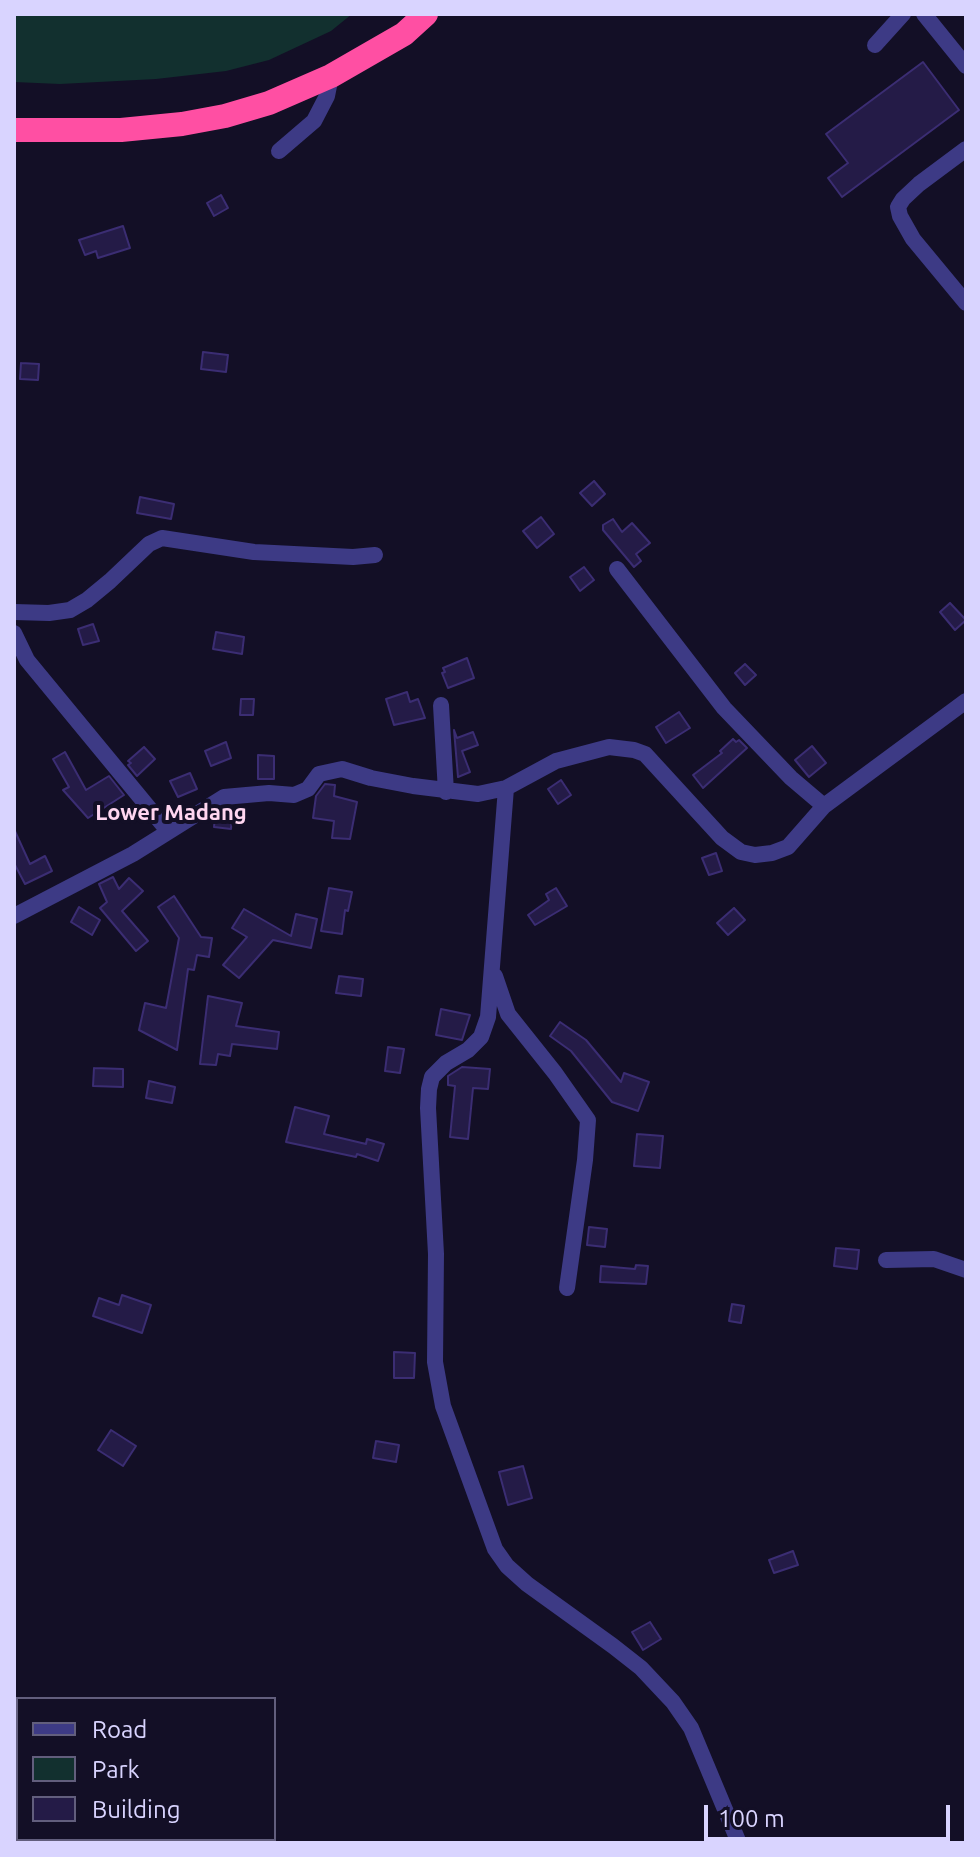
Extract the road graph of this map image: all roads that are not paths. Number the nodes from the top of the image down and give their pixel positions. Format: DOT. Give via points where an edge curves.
graph roads {
  1 [pos="426,14"];
  2 [pos="903,14"];
  3 [pos="924,14"];
  4 [pos="875,45"];
  5 [pos="966,66"];
  6 [pos="331,76"];
  7 [pos="14,130"];
  8 [pos="966,149"];
  9 [pos="279,151"];
  10 [pos="966,303"];
  11 [pos="375,555"];
  12 [pos="617,569"];
  13 [pos="14,612"];
  14 [pos="14,633"];
  15 [pos="966,701"];
  16 [pos="441,705"];
  17 [pos="506,788"];
  18 [pos="446,792"];
  19 [pos="824,806"];
  20 [pos="168,831"];
  21 [pos="14,916"];
  22 [pos="493,969"];
  23 [pos="886,1260"];
  24 [pos="966,1270"];
  25 [pos="567,1288"];
  26 [pos="739,1843"];
  1 -- 6 [label="highway" via="404,34"];
  2 -- 4 [label="street"];
  3 -- 5 [label="street"];
  6 -- 7 [label="highway" via="269,103 182,124"];
  6 -- 9 [label="street" via="314,121"];
  8 -- 10 [label="street" via="898,207 913,239"];
  11 -- 13 [label="street" via="254,552 162,538 70,610"];
  12 -- 19 [label="street" via="724,708"];
  14 -- 20 [label="street" via="27,660"];
  15 -- 19 [label="street"];
  16 -- 18 [label="street"];
  17 -- 18 [label="street" via="478,794"];
  17 -- 19 [label="street" via="556,761 609,747 634,750 645,754 722,838 755,855 788,847"];
  17 -- 22 [label="street"];
  18 -- 20 [label="street" via="342,769 319,774 308,789 294,795 224,797"];
  20 -- 21 [label="street"];
  22 -- 25 [label="street" via="508,1014 588,1120"];
  22 -- 26 [label="street" via="481,1037 432,1077 429,1089 435,1362 443,1406 495,1549 527,1584 622,1653 673,1702 691,1728"];
  23 -- 24 [label="street" via="934,1259"];
}
